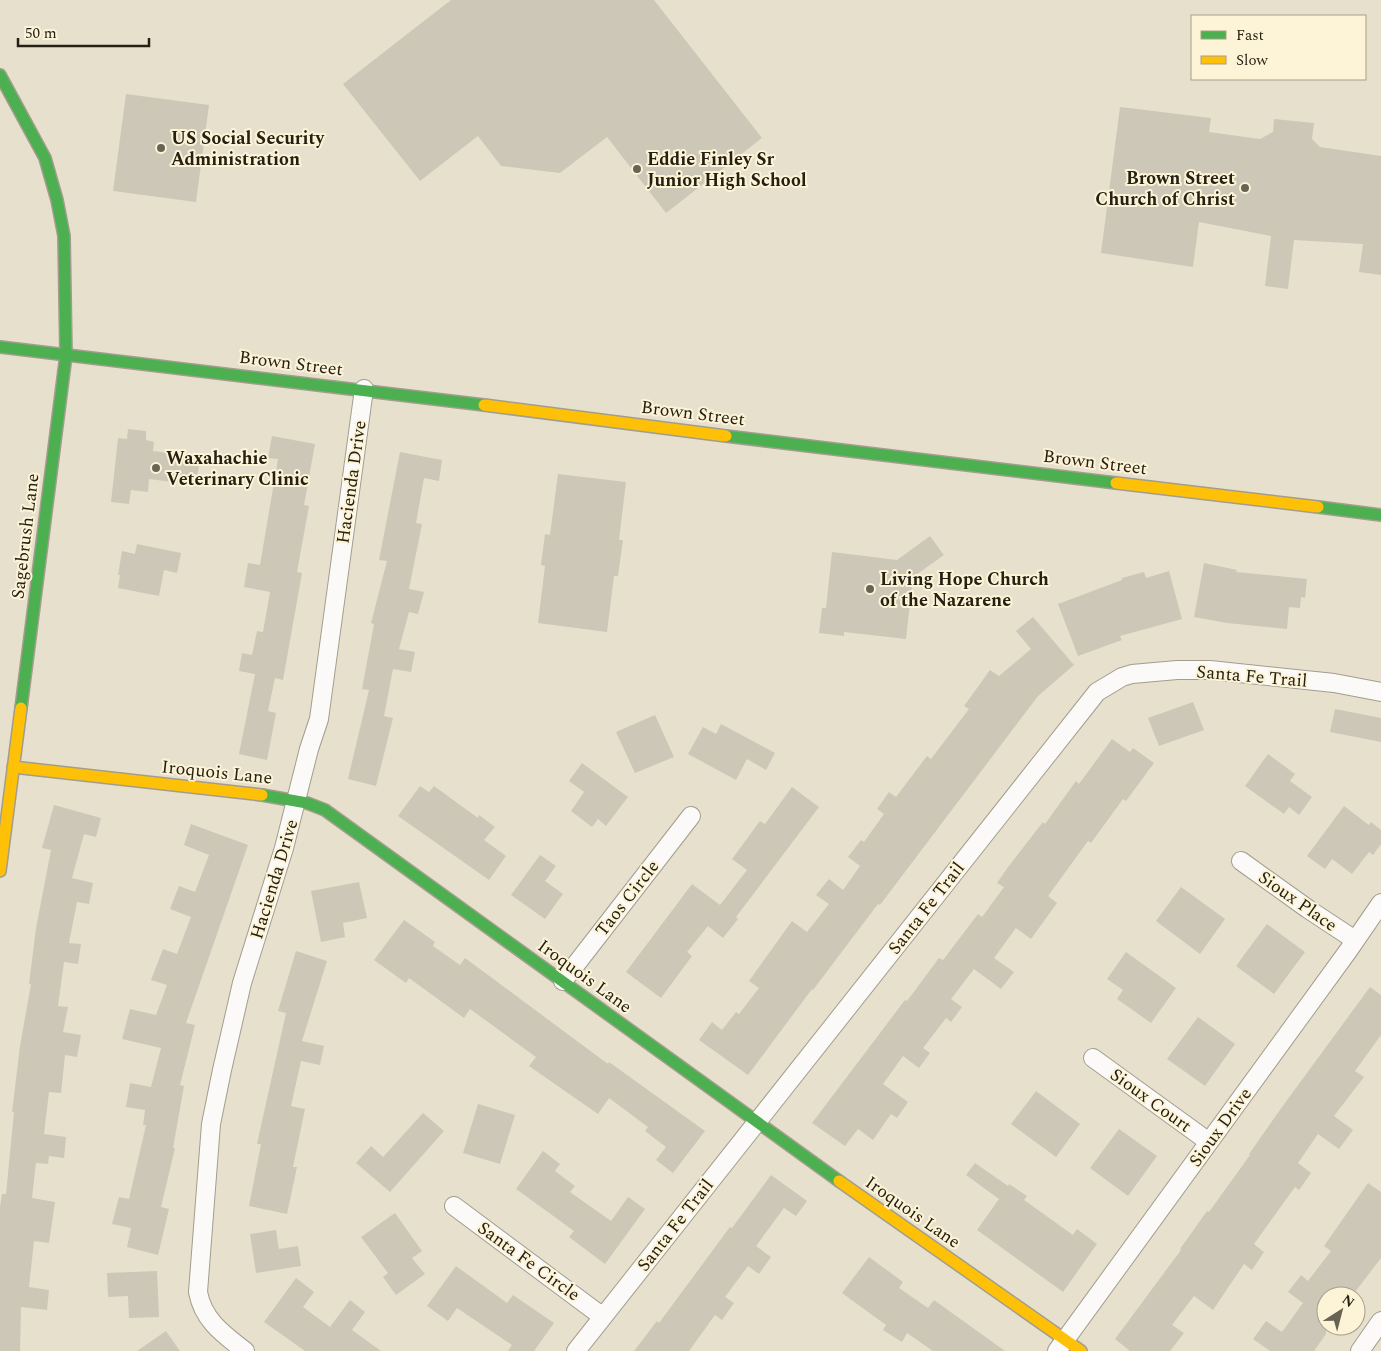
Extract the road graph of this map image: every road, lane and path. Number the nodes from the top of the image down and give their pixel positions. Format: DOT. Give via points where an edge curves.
graph roads {
  1 [pos="0,75"];
  2 [pos="0,347"];
  3 [pos="66,354"];
  4 [pos="364,388"];
  5 [pos="1381,515"];
  6 [pos="1381,692"];
  7 [pos="13,767"];
  8 [pos="296,801"];
  9 [pos="691,816"];
  10 [pos="1241,861"];
  11 [pos="0,871"];
  12 [pos="1381,903"];
  13 [pos="1355,940"];
  14 [pos="563,981"];
  15 [pos="1093,1058"];
  16 [pos="757,1123"];
  17 [pos="1209,1142"];
  18 [pos="454,1206"];
  19 [pos="603,1317"];
  20 [pos="1381,1322"];
  21 [pos="1061,1345"];
  22 [pos="245,1351"];
  23 [pos="576,1351"];
  24 [pos="1082,1351"];
  25 [pos="1360,1351"];
  1 -- 3 [label="street, Sagebrush Lane" via="45,158 57,200 64,236"];
  2 -- 3 [label="street, Brown Street"];
  3 -- 4 [label="street, Brown Street"];
  3 -- 7 [label="street, Sagebrush Lane"];
  4 -- 5 [label="street, Brown Street"];
  4 -- 8 [label="street, Hacienda Drive" via="319,719"];
  6 -- 16 [label="street, Santa Fe Trail" via="1334,683 1210,670 1177,670 1132,674 1098,692"];
  7 -- 8 [label="street, Iroquois Lane"];
  7 -- 11 [label="street, Sagebrush Lane"];
  8 -- 14 [label="street, Iroquois Lane" via="325,810"];
  8 -- 22 [label="street, Hacienda Drive" via="242,983 211,1124 198,1292 209,1321"];
  9 -- 14 [label="street, Taos Circle"];
  10 -- 13 [label="street, Sioux Place"];
  12 -- 13 [label="street, Sioux Drive"];
  13 -- 17 [label="street, Sioux Drive"];
  14 -- 16 [label="street, Iroquois Lane"];
  15 -- 17 [label="street, Sioux Court"];
  16 -- 19 [label="street, Santa Fe Trail"];
  16 -- 21 [label="street, Iroquois Lane"];
  17 -- 21 [label="street, Sioux Drive"];
  18 -- 19 [label="street, Santa Fe Circle"];
  19 -- 23 [label="street, Santa Fe Trail"];
  20 -- 25 [label="street"];
  21 -- 24 [label="street, Iroquois Lane"];
}
